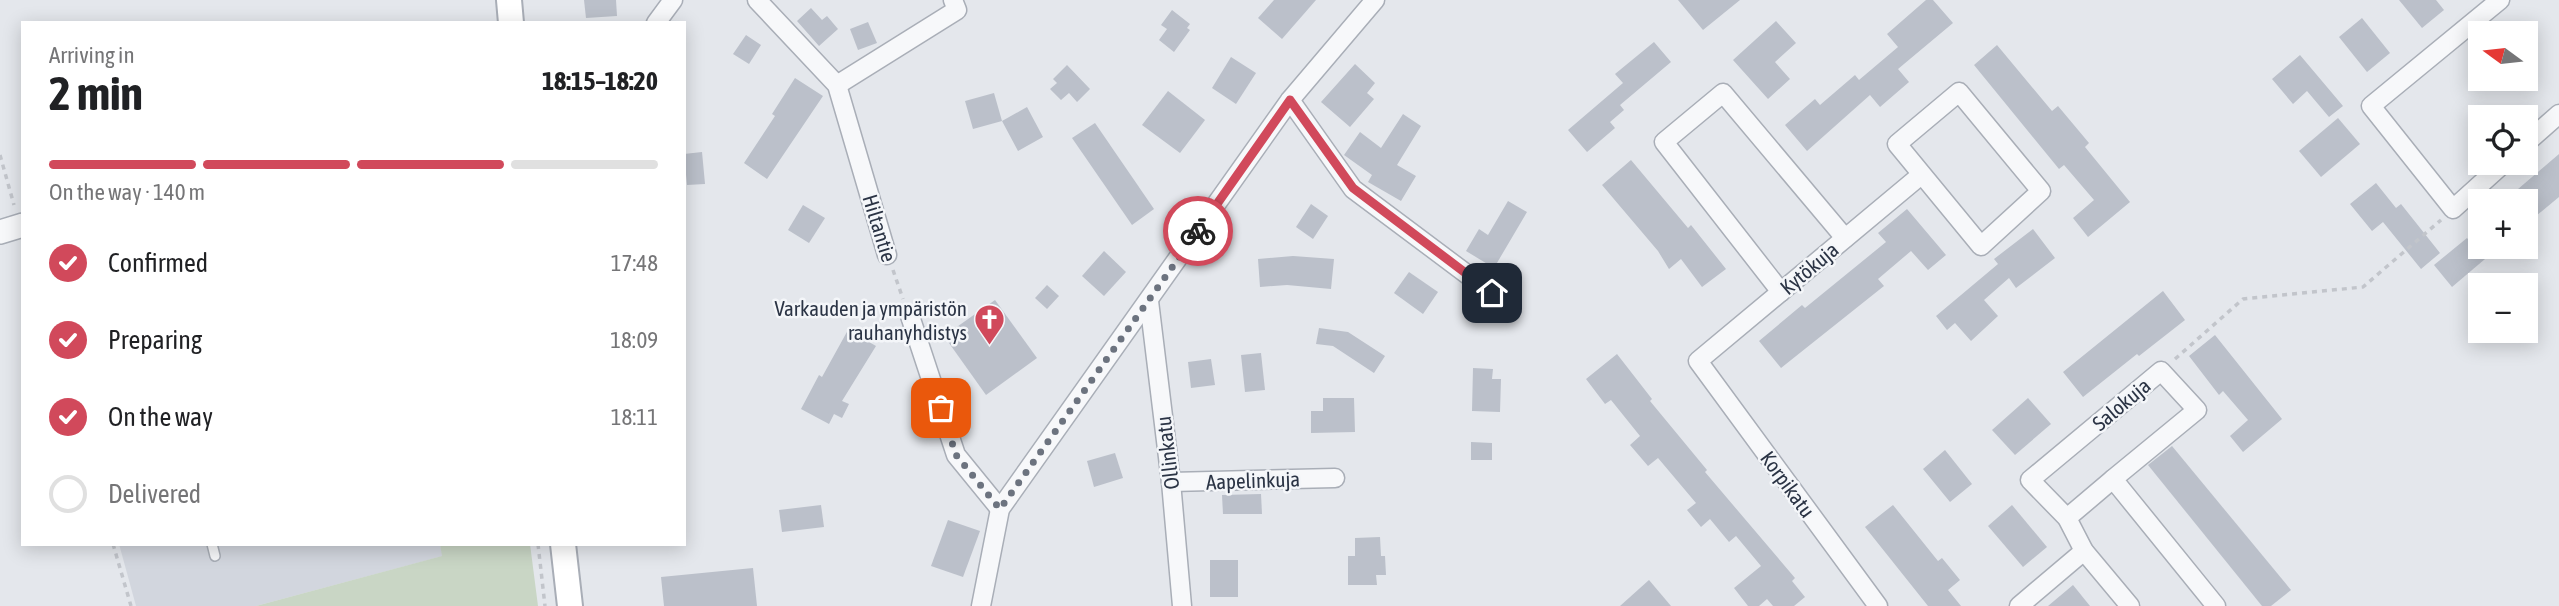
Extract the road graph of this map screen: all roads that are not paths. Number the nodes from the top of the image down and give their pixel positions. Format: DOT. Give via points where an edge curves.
graph roads {
  1 [pos="509,0"];
  2 [pos="673,0"];
  3 [pos="757,0"];
  4 [pos="953,0"];
  5 [pos="1375,0"];
  6 [pos="2500,0"];
  7 [pos="511,21"];
  8 [pos="657,21"];
  9 [pos="837,85"];
  10 [pos="1290,100"];
  11 [pos="2559,114"];
  12 [pos="2538,133"];
  13 [pos="1921,175"];
  14 [pos="2491,175"];
  15 [pos="1844,239"];
  16 [pos="887,255"];
  17 [pos="1781,292"];
  18 [pos="1492,293"];
  19 [pos="1149,301"];
  20 [pos="909,316"];
  21 [pos="1698,361"];
  22 [pos="1335,478"];
  23 [pos="2113,479"];
  24 [pos="1171,482"];
  25 [pos="1000,509"];
  26 [pos="2067,518"];
  27 [pos="213,546"];
  28 [pos="563,546"];
  29 [pos="2084,551"];
  30 [pos="215,555"];
  31 [pos="570,606"];
  32 [pos="981,606"];
  33 [pos="1182,606"];
  34 [pos="1878,606"];
  35 [pos="2019,606"];
  36 [pos="2130,606"];
  37 [pos="2216,606"];
  1 -- 7 [label="main road"];
  2 -- 8 [label="street"];
  3 -- 9 [label="street, Hiltantie"];
  4 -- 9 [label="street" via="957,10"];
  5 -- 10 [label="street"];
  6 -- 14 [label="street" via="2371,106 2453,209"];
  9 -- 16 [label="street, Hiltantie"];
  10 -- 18 [label="street" via="1353,188"];
  10 -- 19 [label="street"];
  11 -- 12 [label="street"];
  13 -- 13 [label="street" via="1981,246 2041,191 1959,92 1897,144"];
  13 -- 15 [label="street, Kytökuja"];
  15 -- 17 [label="street, Kytökuja"];
  15 -- 17 [label="street" via="1723,93 1664,142"];
  17 -- 21 [label="street, Kytökuja"];
  19 -- 24 [label="street, Ollinkatu"];
  19 -- 25 [label="street"];
  20 -- 25 [label="street" via="956,455"];
  21 -- 34 [label="street, Korpikatu"];
  22 -- 24 [label="street, Aapelinkuja"];
  23 -- 26 [label="street, Salokuja"];
  23 -- 26 [label="street, Salokuja" via="2197,410 2161,371 2030,480"];
  23 -- 37 [label="street"];
  24 -- 33 [label="street, Ollinkatu"];
  25 -- 32 [label="street"];
  26 -- 29 [label="street, Salokuja"];
  27 -- 30 [label="lane"];
  28 -- 31 [label="main road"];
  29 -- 35 [label="street"];
  29 -- 36 [label="street, Salokuja"];
}
